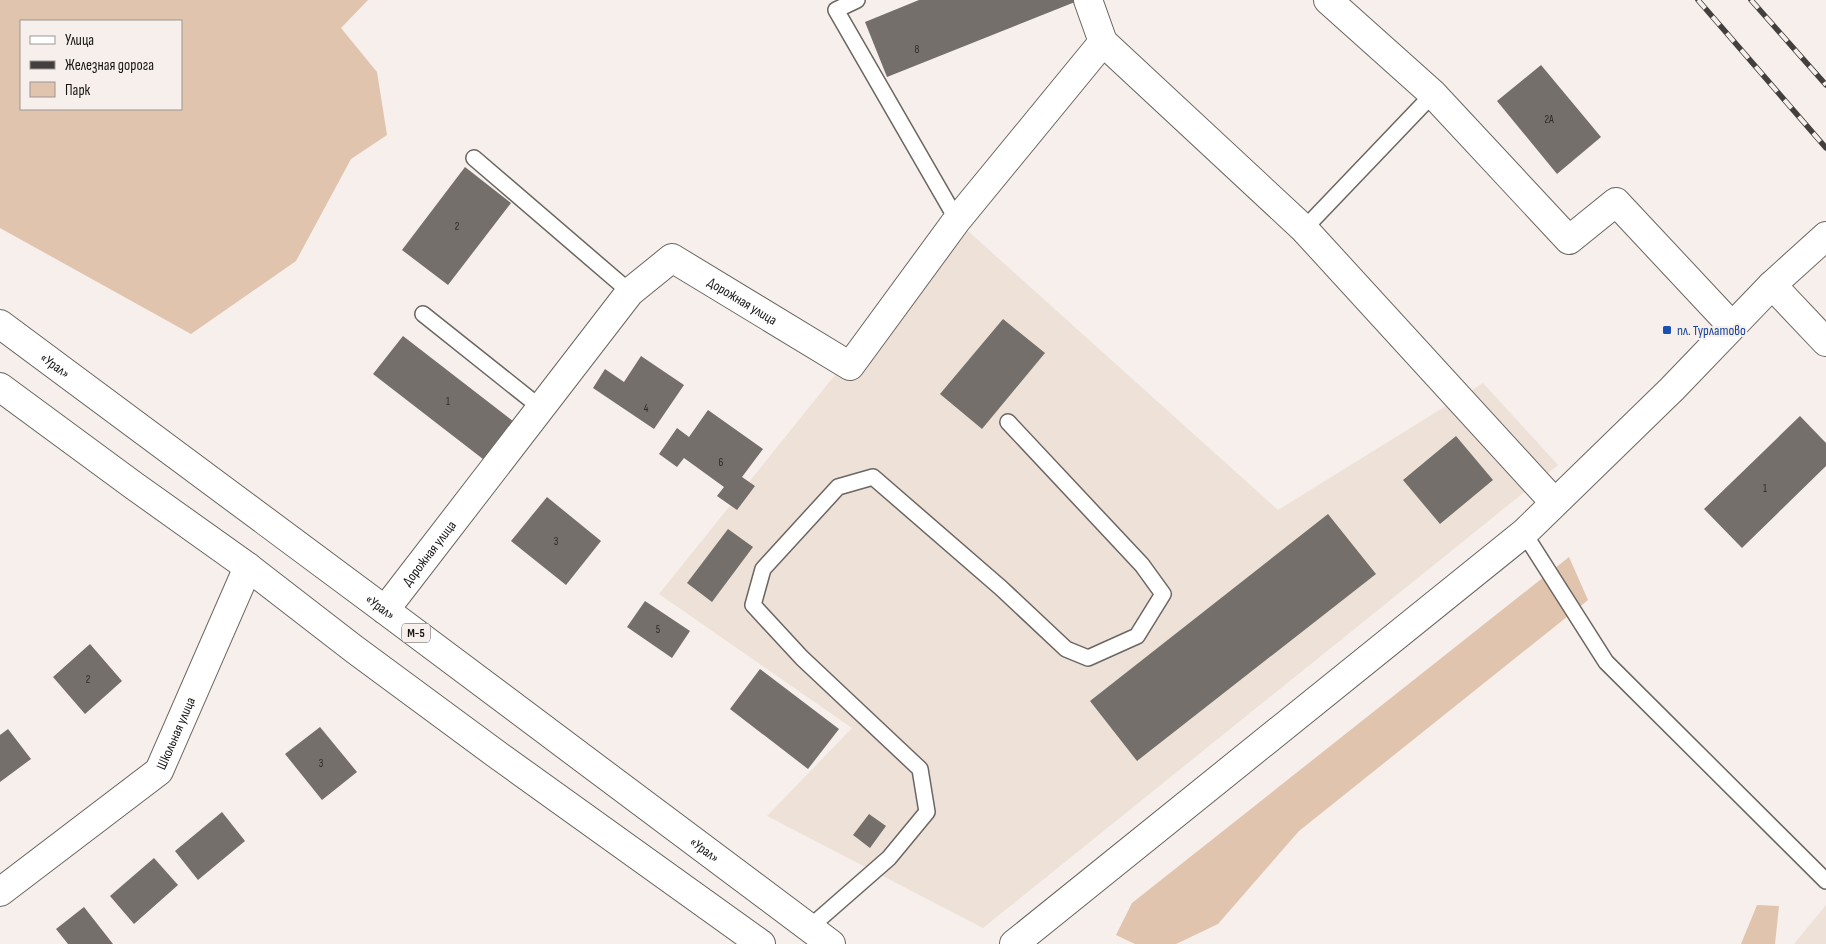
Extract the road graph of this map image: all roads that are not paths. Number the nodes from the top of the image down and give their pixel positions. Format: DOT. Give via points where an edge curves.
graph roads {
  1 [pos="858,0"];
  2 [pos="1088,0"];
  3 [pos="1328,0"];
  4 [pos="1103,42"];
  5 [pos="1433,94"];
  6 [pos="474,158"];
  7 [pos="957,220"];
  8 [pos="1304,229"];
  9 [pos="1826,236"];
  10 [pos="1772,284"];
  11 [pos="630,292"];
  12 [pos="423,314"];
  13 [pos="0,324"];
  14 [pos="1732,326"];
  15 [pos="1826,342"];
  16 [pos="0,387"];
  17 [pos="541,408"];
  18 [pos="1008,422"];
  19 [pos="1554,502"];
  20 [pos="1524,532"];
  21 [pos="248,567"];
  22 [pos="385,610"];
  23 [pos="1826,881"];
  24 [pos="0,892"];
  25 [pos="809,928"];
  26 [pos="761,944"];
  27 [pos="831,944"];
  28 [pos="1014,944"];
  1 -- 7 [label="lane" via="836,10"];
  2 -- 4 [label="main road"];
  3 -- 5 [label="main road"];
  4 -- 7 [label="main road, Дорожная улица"];
  4 -- 8 [label="main road"];
  5 -- 8 [label="lane"];
  5 -- 14 [label="main road" via="1569,240 1616,202"];
  6 -- 11 [label="lane"];
  7 -- 11 [label="main road, Дорожная улица" via="850,366 672,258"];
  8 -- 19 [label="main road"];
  9 -- 10 [label="main road"];
  10 -- 14 [label="main road"];
  10 -- 15 [label="main road"];
  11 -- 17 [label="main road, Дорожная улица"];
  12 -- 17 [label="lane"];
  13 -- 22 [label="main road, «Урал» / М-5"];
  14 -- 19 [label="main road" via="1672,389"];
  16 -- 21 [label="main road"];
  17 -- 22 [label="main road, Дорожная улица"];
  18 -- 25 [label="lane" via="1142,565 1163,594 1137,636 1088,658 1066,649 873,477 838,487 763,569 753,605 802,658 920,769 927,812 889,858"];
  19 -- 20 [label="main road"];
  20 -- 23 [label="lane" via="1606,662"];
  20 -- 28 [label="main road"];
  21 -- 24 [label="main road, Школьная улица" via="160,771"];
  21 -- 26 [label="main road" via="499,756"];
  22 -- 25 [label="main road, «Урал» / М-5"];
  25 -- 27 [label="main road, «Урал» / М-5"];
}
